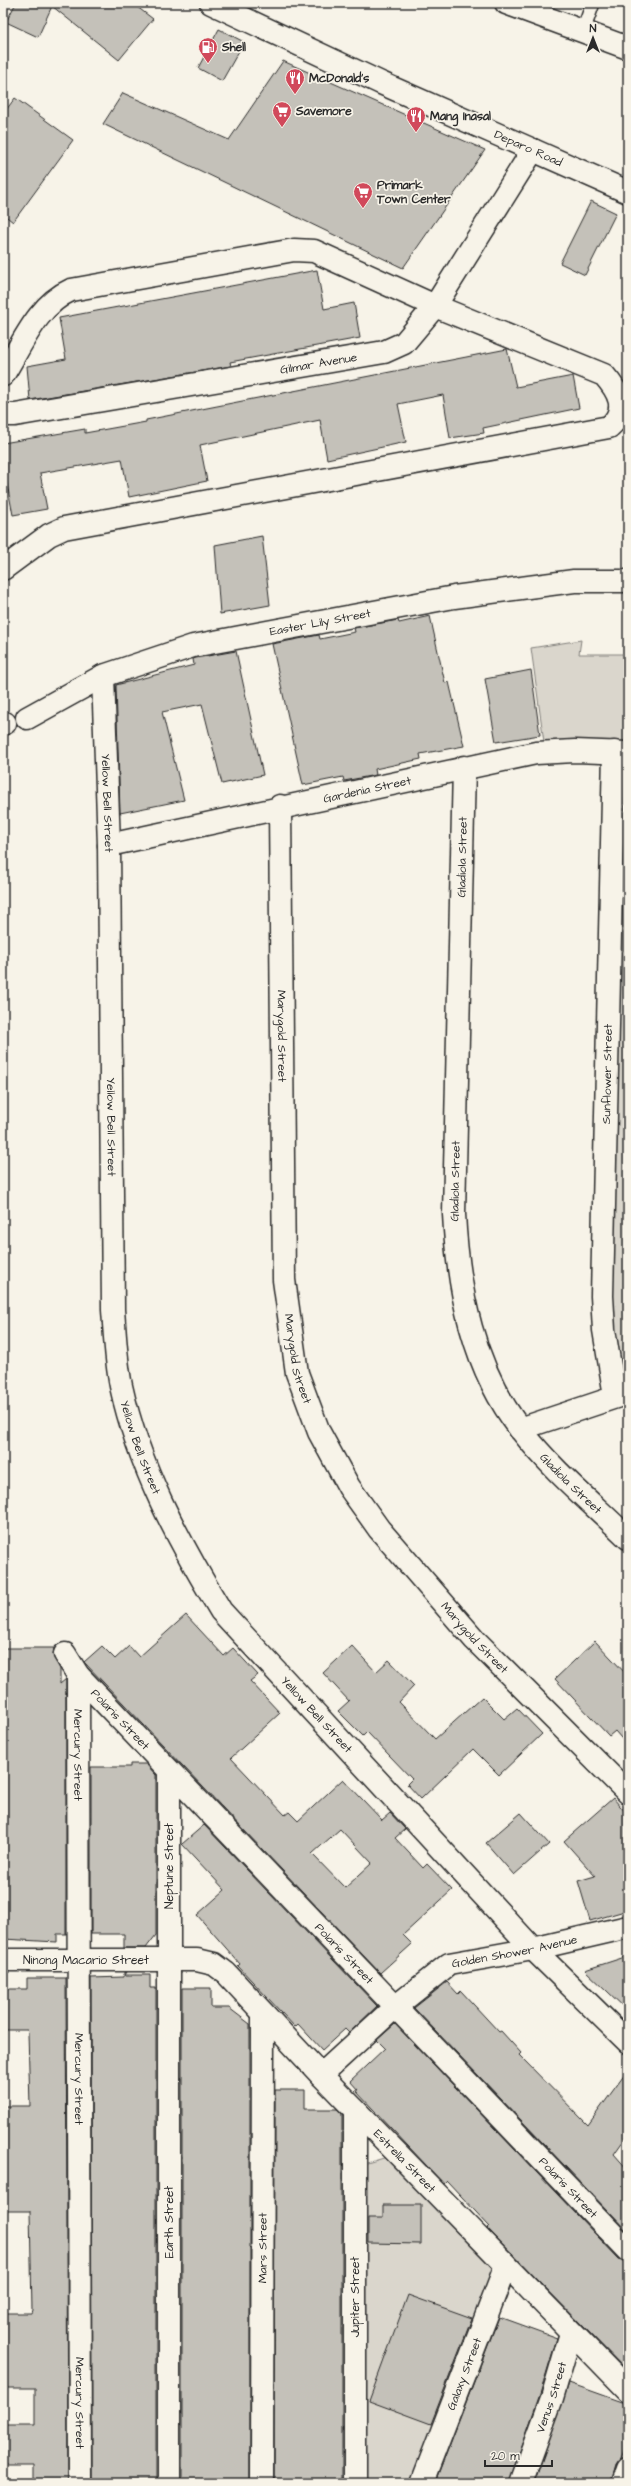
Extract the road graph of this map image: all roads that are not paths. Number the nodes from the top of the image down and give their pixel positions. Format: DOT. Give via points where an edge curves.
graph roads {
  1 [pos="211,3"];
  2 [pos="593,3"];
  3 [pos="510,4"];
  4 [pos="583,31"];
  5 [pos="628,48"];
  6 [pos="533,150"];
  7 [pos="628,192"];
  8 [pos="435,306"];
  9 [pos="3,375"];
  10 [pos="3,415"];
  11 [pos="3,569"];
  12 [pos="628,581"];
  13 [pos="104,676"];
  14 [pos="27,718"];
  15 [pos="621,753"];
  16 [pos="464,767"];
  17 [pos="280,806"];
  18 [pos="109,845"];
  19 [pos="622,1394"];
  20 [pos="520,1429"];
  21 [pos="628,1538"];
  22 [pos="65,1654"];
  23 [pos="78,1675"];
  24 [pos="169,1771"];
  25 [pos="628,1793"];
  26 [pos="628,1927"];
  27 [pos="533,1948"];
  28 [pos="3,1960"];
  29 [pos="168,1960"];
  30 [pos="77,1961"];
  31 [pos="395,2007"];
  32 [pos="262,2012"];
  33 [pos="628,2042"];
  34 [pos="321,2075"];
  35 [pos="355,2110"];
  36 [pos="628,2250"];
  37 [pos="506,2265"];
  38 [pos="572,2333"];
  39 [pos="628,2390"];
  40 [pos="628,2469"];
  41 [pos="80,2483"];
  42 [pos="169,2483"];
  43 [pos="262,2483"];
  44 [pos="355,2483"];
  45 [pos="422,2483"];
  46 [pos="521,2483"];
  47 [pos="623,2483"];
  1 -- 6 [label="street, Deparo Road" via="381,83"];
  2 -- 4 [label="lane"];
  3 -- 4 [label="street"];
  4 -- 5 [label="street"];
  6 -- 7 [label="street, Deparo Road"];
  6 -- 8 [label="street, Gilmar Avenue"];
  8 -- 9 [label="street" via="314,251 294,250 71,290 57,297 43,310"];
  8 -- 10 [label="street, Gilmar Avenue" via="404,343 384,352"];
  8 -- 11 [label="street" via="604,375 616,388 621,409 618,420 609,427 64,528 49,534"];
  12 -- 13 [label="street, Easter Lily Street" via="574,581 454,597 193,646"];
  13 -- 14 [label="street, Easter Lily Street"];
  13 -- 18 [label="street, Yellow Bell Street"];
  15 -- 16 [label="street, Gardenia Street" via="536,753"];
  15 -- 19 [label="street, Sunflower Street" via="602,1296 604,1330"];
  16 -- 17 [label="street, Gardenia Street"];
  16 -- 20 [label="street, Gladiola Street" via="454,1214 456,1249 465,1305 481,1356 490,1380"];
  17 -- 18 [label="street, Gardenia Street"];
  17 -- 25 [label="street, Marygold Street" via="284,1280 297,1373 319,1432 349,1487 379,1529 475,1640"];
  18 -- 27 [label="street, Yellow Bell Street" via="112,1310 121,1386 150,1481 185,1553 221,1611"];
  19 -- 20 [label="street"];
  20 -- 21 [label="street, Gladiola Street"];
  22 -- 23 [label="street, Polaris Street"];
  23 -- 24 [label="street, Polaris Street"];
  23 -- 30 [label="street, Mercury Street"];
  24 -- 29 [label="street, Neptune Street"];
  24 -- 31 [label="street, Polaris Street"];
  26 -- 27 [label="street, Golden Shower Avenue"];
  27 -- 31 [label="street, Golden Shower Avenue" via="449,1964"];
  27 -- 33 [label="street, Yellow Bell Street"];
  28 -- 30 [label="street, Ninong Macario Street"];
  29 -- 30 [label="street, Ninong Macario Street"];
  29 -- 32 [label="street, Estrella Street" via="197,1960 214,1964 226,1973"];
  29 -- 42 [label="street, Earth Street"];
  30 -- 41 [label="street, Mercury Street"];
  31 -- 34 [label="street, Golden Shower Avenue"];
  31 -- 36 [label="street, Polaris Street"];
  32 -- 34 [label="street, Estrella Street"];
  32 -- 43 [label="street, Mars Street"];
  34 -- 35 [label="street, Estrella Street"];
  35 -- 37 [label="street, Estrella Street"];
  35 -- 44 [label="street, Jupiter Street"];
  37 -- 38 [label="street, Estrella Street"];
  37 -- 45 [label="street, Galaxy Street"];
  38 -- 39 [label="street, Estrella Street"];
  38 -- 46 [label="street, Venus Street"];
  40 -- 47 [label="street"];
}
